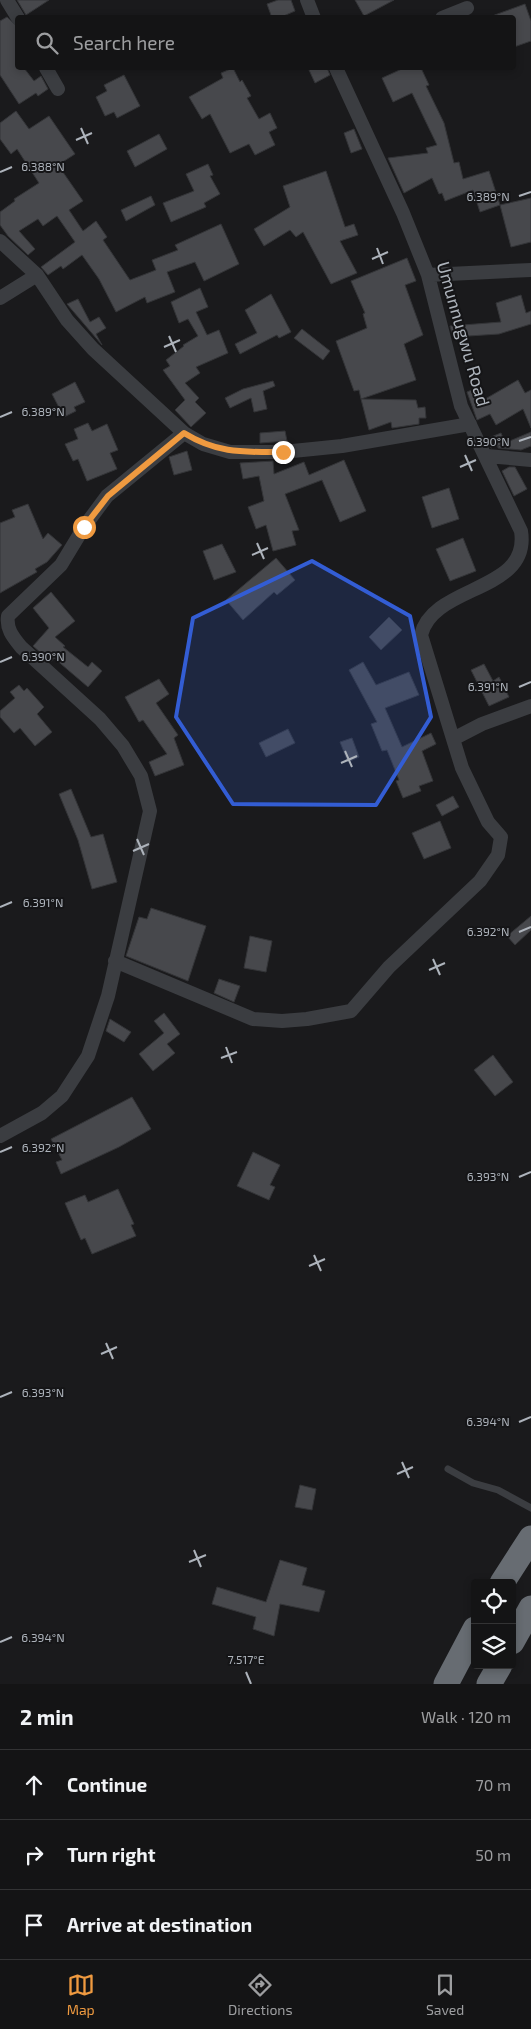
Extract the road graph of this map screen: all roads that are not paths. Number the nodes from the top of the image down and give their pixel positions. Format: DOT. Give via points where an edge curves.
graph roads {
  1 [pos="7,0"];
  2 [pos="307,0"];
  3 [pos="467,8"];
  4 [pos="16,15"];
  5 [pos="313,15"];
  6 [pos="450,15"];
  7 [pos="47,70"];
  8 [pos="337,70"];
  9 [pos="58,89"];
  10 [pos="0,241"];
  11 [pos="531,270"];
  12 [pos="37,275"];
  13 [pos="428,275"];
  14 [pos="0,298"];
  15 [pos="470,424"];
  16 [pos="184,433"];
  17 [pos="487,456"];
  18 [pos="531,460"];
  19 [pos="4,613"];
  20 [pos="531,706"];
  21 [pos="453,739"];
  22 [pos="115,961"];
  23 [pos="0,1136"];
  24 [pos="448,1469"];
  25 [pos="531,1508"];
  26 [pos="531,1538"];
  27 [pos="505,1579"];
  28 [pos="531,1608"];
  29 [pos="516,1635"];
  30 [pos="471,1637"];
  31 [pos="498,1669"];
  32 [pos="446,1684"];
  33 [pos="489,1684"];
  1 -- 4 [label="street"];
  2 -- 5 [label="street"];
  3 -- 6 [label="street"];
  7 -- 9 [label="street"];
  8 -- 13 [label="street, Umunnugwu Road"];
  10 -- 12 [label="street"];
  11 -- 13 [label="street"];
  12 -- 14 [label="street"];
  12 -- 16 [label="street" via="80,336"];
  13 -- 15 [label="street, Umunnugwu Road" via="455,387"];
  15 -- 16 [label="street" via="342,446 283,452 230,452 203,444"];
  15 -- 17 [label="street, Umunnugwu Road"];
  16 -- 19 [label="street" via="108,496 61,565"];
  17 -- 18 [label="street"];
  17 -- 21 [label="street, Umunnugwu Road" via="521,531 522,543 518,560 508,570 455,598 423,626 422,642"];
  19 -- 22 [label="street" via="11,634 21,647 118,740 146,789 150,812"];
  20 -- 21 [label="street" via="482,724"];
  21 -- 22 [label="street, Umunnugwu Road" via="462,768 488,822 501,837 498,855 480,881 389,966 351,1011 307,1019 253,1019"];
  22 -- 23 [label="street" via="94,1042 72,1083 42,1113"];
  24 -- 25 [label="lane"];
  26 -- 27 [label="highway"];
  28 -- 29 [label="highway"];
  30 -- 32 [label="highway"];
  31 -- 33 [label="highway"];
}
